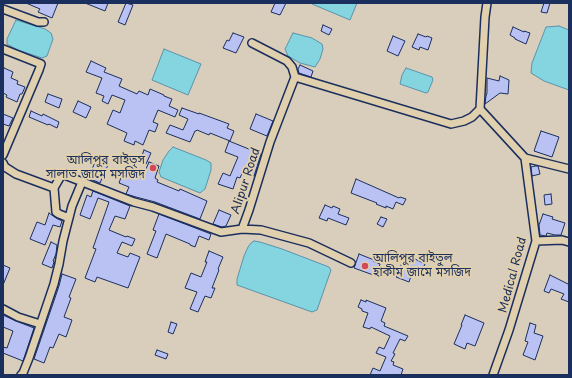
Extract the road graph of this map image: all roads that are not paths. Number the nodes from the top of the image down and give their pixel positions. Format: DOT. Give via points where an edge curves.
graph roads {
  1 [pos="487,3"];
  2 [pos="3,9"];
  3 [pos="44,22"];
  4 [pos="252,44"];
  5 [pos="3,49"];
  6 [pos="294,76"];
  7 [pos="480,109"];
  8 [pos="3,155"];
  9 [pos="525,158"];
  10 [pos="3,163"];
  11 [pos="569,169"];
  12 [pos="82,182"];
  13 [pos="54,188"];
  14 [pos="69,218"];
  15 [pos="242,228"];
  16 [pos="536,241"];
  17 [pos="569,242"];
  18 [pos="351,262"];
  19 [pos="3,309"];
  20 [pos="40,324"];
  21 [pos="21,375"];
  22 [pos="494,375"];
  1 -- 7 [label="street"];
  2 -- 3 [label="street"];
  4 -- 6 [label="street" via="287,62 292,67"];
  5 -- 8 [label="street" via="41,64"];
  6 -- 7 [label="street" via="451,124 472,117"];
  6 -- 15 [label="street, Alipur Road"];
  7 -- 9 [label="street"];
  9 -- 11 [label="street"];
  9 -- 16 [label="street, Medical Road"];
  10 -- 13 [label="street" via="16,174"];
  12 -- 13 [label="street, Alipur Road" via="62,174"];
  12 -- 14 [label="street"];
  12 -- 15 [label="street, Alipur Road" via="221,232"];
  13 -- 14 [label="street" via="56,212"];
  14 -- 20 [label="street" via="54,284"];
  15 -- 18 [label="street" via="261,230 309,243"];
  16 -- 17 [label="street"];
  16 -- 22 [label="street, Medical Road"];
  19 -- 20 [label="street"];
  20 -- 21 [label="street"];
}
